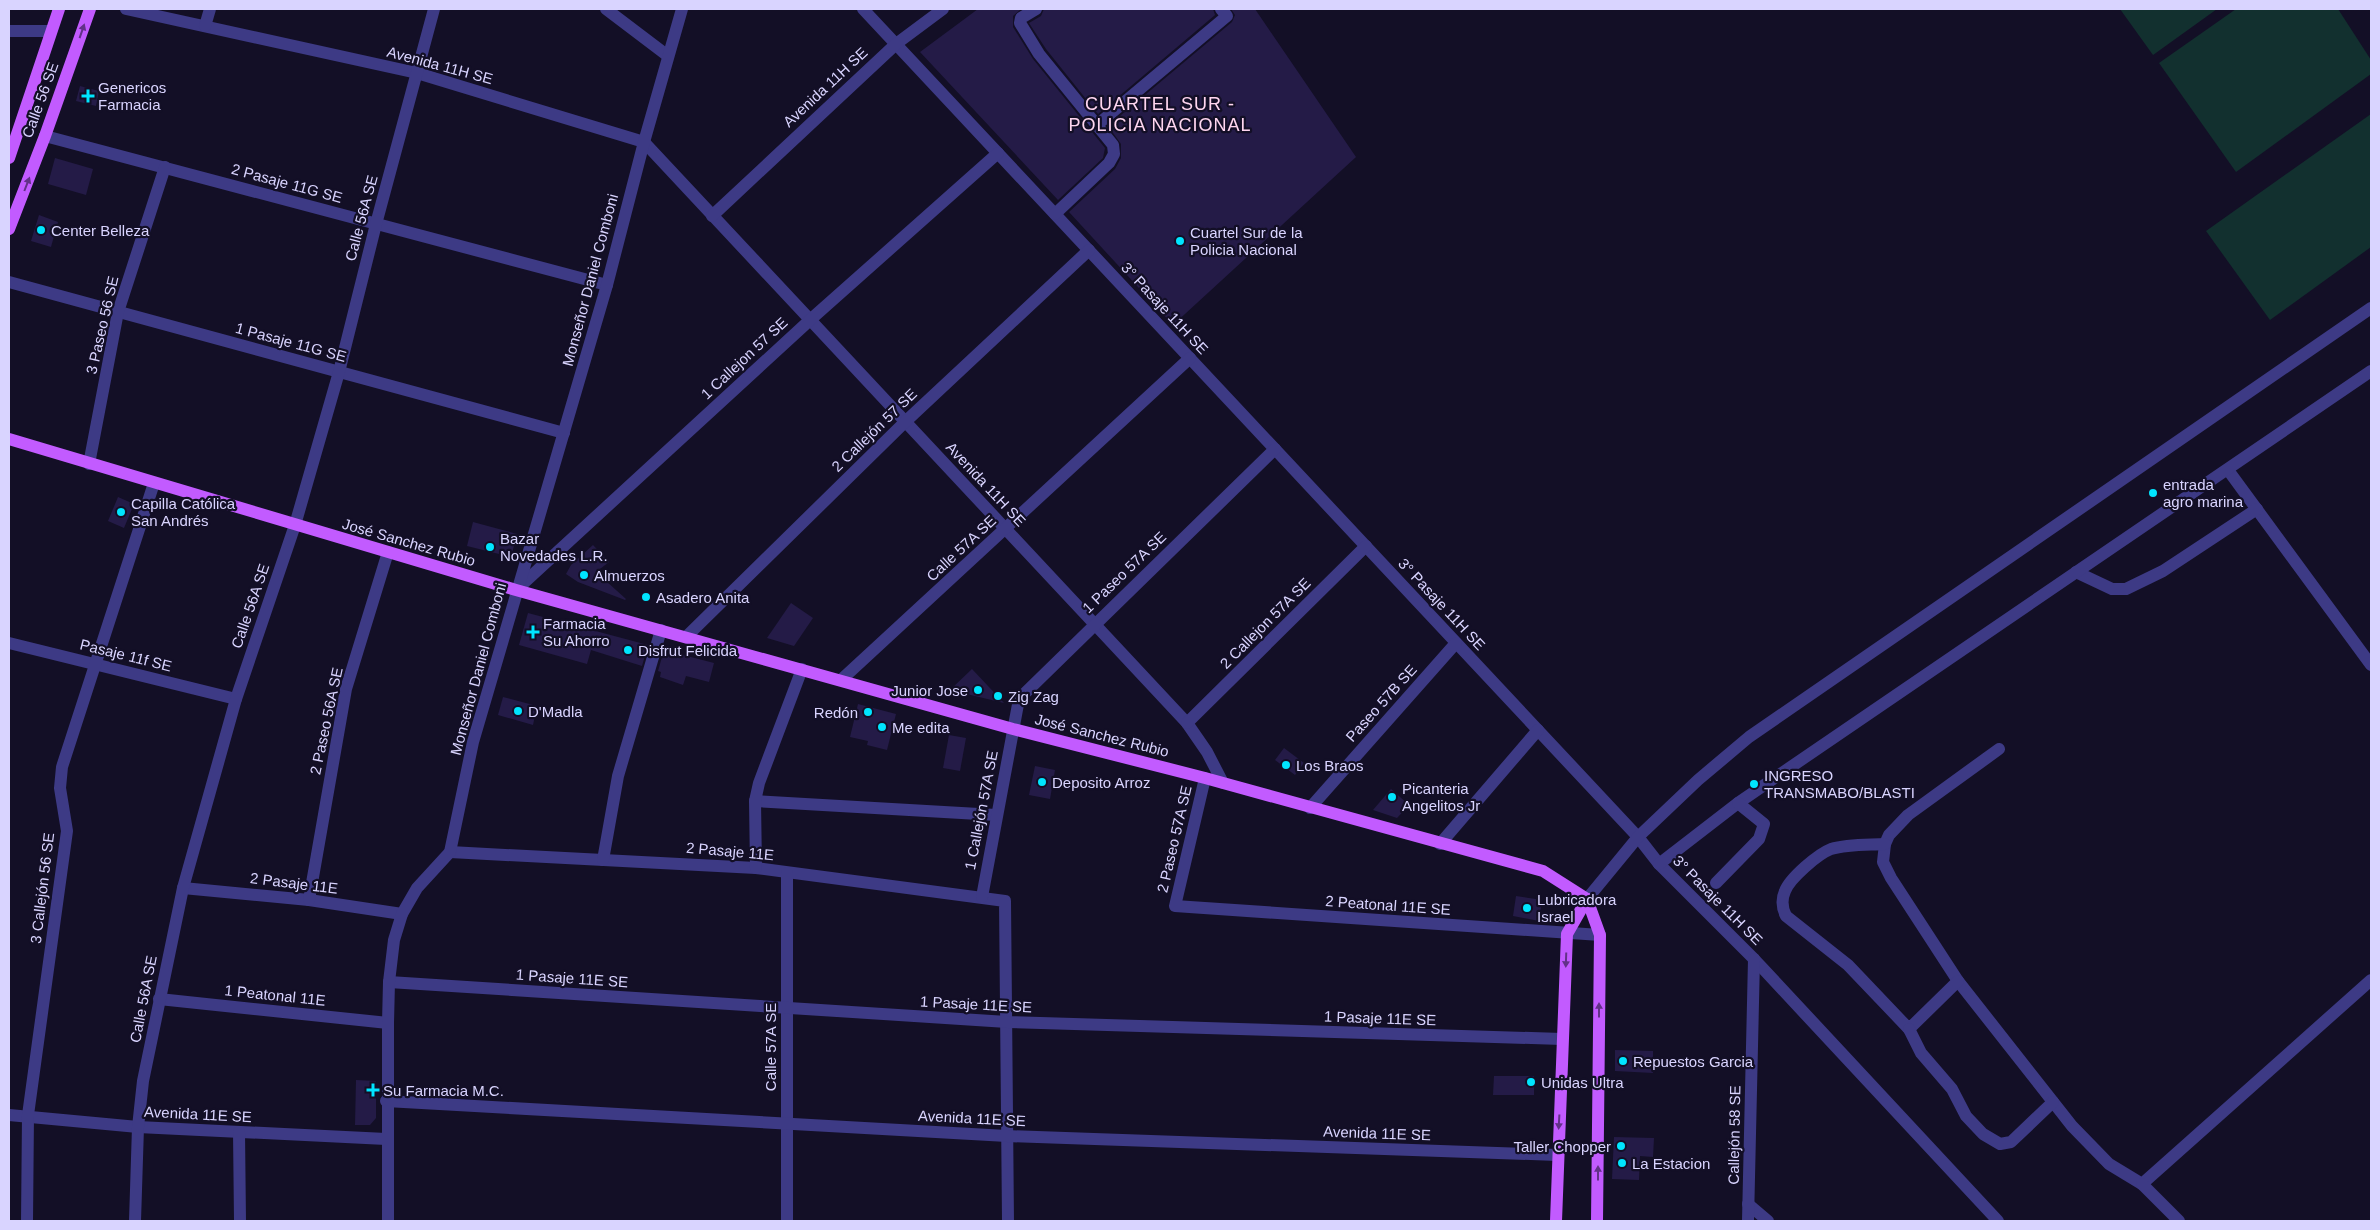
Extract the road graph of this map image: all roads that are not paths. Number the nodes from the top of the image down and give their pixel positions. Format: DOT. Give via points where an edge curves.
graph roads {
  1 [pos="59,9"];
  2 [pos="90,9"];
  3 [pos="126,9"];
  4 [pos="210,9"];
  5 [pos="434,9"];
  6 [pos="606,9"];
  7 [pos="682,9"];
  8 [pos="863,9"];
  9 [pos="944,9"];
  10 [pos="1036,9"];
  11 [pos="1222,9"];
  12 [pos="205,26"];
  13 [pos="9,31"];
  14 [pos="51,31"];
  15 [pos="896,44"];
  16 [pos="668,56"];
  17 [pos="417,73"];
  18 [pos="1097,125"];
  19 [pos="45,136"];
  20 [pos="644,142"];
  21 [pos="998,153"];
  22 [pos="9,158"];
  23 [pos="165,167"];
  24 [pos="1055,214"];
  25 [pos="712,216"];
  26 [pos="376,224"];
  27 [pos="9,229"];
  28 [pos="1089,250"];
  29 [pos="9,282"];
  30 [pos="607,285"];
  31 [pos="2371,308"];
  32 [pos="118,312"];
  33 [pos="810,320"];
  34 [pos="1190,358"];
  35 [pos="2371,371"];
  36 [pos="339,372"];
  37 [pos="905,422"];
  38 [pos="564,433"];
  39 [pos="9,440"];
  40 [pos="1275,449"];
  41 [pos="89,464"];
  42 [pos="2228,470"];
  43 [pos="154,483"];
  44 [pos="2257,509"];
  45 [pos="295,525"];
  46 [pos="1006,529"];
  47 [pos="1366,546"];
  48 [pos="388,552"];
  49 [pos="2076,572"];
  50 [pos="516,590"];
  51 [pos="1094,623"];
  52 [pos="661,630"];
  53 [pos="686,637"];
  54 [pos="9,643"];
  55 [pos="1456,643"];
  56 [pos="94,664"];
  57 [pos="2371,665"];
  58 [pos="802,669"];
  59 [pos="841,680"];
  60 [pos="236,699"];
  61 [pos="1187,723"];
  62 [pos="1013,729"];
  63 [pos="1538,730"];
  64 [pos="1999,749"];
  65 [pos="1205,778"];
  66 [pos="1223,783"];
  67 [pos="755,801"];
  68 [pos="1738,803"];
  69 [pos="1310,808"];
  70 [pos="996,815"];
  71 [pos="1638,837"];
  72 [pos="1440,844"];
  73 [pos="1885,844"];
  74 [pos="450,852"];
  75 [pos="603,860"];
  76 [pos="1660,864"];
  77 [pos="756,868"];
  78 [pos="787,873"];
  79 [pos="1716,883"];
  80 [pos="183,888"];
  81 [pos="982,897"];
  82 [pos="1588,899"];
  83 [pos="309,900"];
  84 [pos="1175,906"];
  85 [pos="402,914"];
  86 [pos="1567,934"];
  87 [pos="1600,935"];
  88 [pos="1754,959"];
  89 [pos="2371,980"];
  90 [pos="1958,981"];
  91 [pos="389,982"];
  92 [pos="160,999"];
  93 [pos="786,1008"];
  94 [pos="1007,1022"];
  95 [pos="388,1023"];
  96 [pos="1909,1029"];
  97 [pos="1562,1040"];
  98 [pos="386,1101"];
  99 [pos="2053,1102"];
  100 [pos="9,1115"];
  101 [pos="28,1115"];
  102 [pos="786,1122"];
  103 [pos="138,1127"];
  104 [pos="239,1132"];
  105 [pos="1006,1136"];
  106 [pos="386,1138"];
  107 [pos="1557,1155"];
  108 [pos="2142,1184"];
  109 [pos="1748,1204"];
  110 [pos="26,1221"];
  111 [pos="135,1221"];
  112 [pos="240,1221"];
  113 [pos="388,1221"];
  114 [pos="787,1221"];
  115 [pos="1008,1221"];
  116 [pos="1556,1221"];
  117 [pos="1597,1221"];
  118 [pos="1748,1221"];
  119 [pos="1768,1221"];
  120 [pos="1998,1221"];
  121 [pos="2179,1221"];
  1 -- 14 [label="main road, Calle 56 SE"];
  19 -- 2 [label="main road, Calle 56 SE, one-way"];
  3 -- 12 [label="street, Avenida 11H SE"];
  4 -- 12 [label="street"];
  5 -- 17 [label="street, Calle 56A SE"];
  6 -- 16 [label="street"];
  7 -- 16 [label="street, Monseñor Daniel Comboni"];
  8 -- 15 [label="street, 3° Pasaje 11H SE"];
  9 -- 15 [label="street, Avenida 11H SE"];
  10 -- 18 [label="street" via="1021,18 1020,24 1039,54"];
  11 -- 18 [label="street" via="1227,16"];
  12 -- 17 [label="street, Avenida 11H SE"];
  13 -- 14 [label="street"];
  14 -- 22 [label="main road, Calle 56 SE"];
  15 -- 21 [label="street, 3° Pasaje 11H SE"];
  15 -- 25 [label="street, Avenida 11H SE"];
  16 -- 20 [label="street, Monseñor Daniel Comboni"];
  17 -- 20 [label="street, Avenida 11H SE"];
  17 -- 26 [label="street, Calle 56A SE"];
  18 -- 24 [label="street" via="1113,145 1114,154 1098,174"];
  19 -- 23 [label="street, 2 Pasaje 11G SE"];
  27 -- 19 [label="main road, Calle 56 SE, one-way"];
  20 -- 25 [label="street, Avenida 11H SE"];
  20 -- 30 [label="street, Monseñor Daniel Comboni"];
  21 -- 24 [label="street, 3° Pasaje 11H SE"];
  21 -- 33 [label="street, 1 Callejon 57 SE"];
  23 -- 26 [label="street, 2 Pasaje 11G SE"];
  23 -- 32 [label="street, 3 Paseo 56 SE"];
  24 -- 28 [label="street, 3° Pasaje 11H SE"];
  25 -- 33 [label="street, Avenida 11H SE"];
  26 -- 30 [label="street, 2 Pasaje 11G SE"];
  26 -- 36 [label="street, Calle 56A SE"];
  28 -- 34 [label="street, 3° Pasaje 11H SE"];
  28 -- 37 [label="street, 2 Callejón 57 SE"];
  29 -- 32 [label="street, 1 Pasaje 11G SE"];
  30 -- 38 [label="street, Monseñor Daniel Comboni"];
  31 -- 71 [label="street" via="1748,736"];
  32 -- 36 [label="street, 1 Pasaje 11G SE"];
  32 -- 41 [label="street, 3 Paseo 56 SE"];
  33 -- 37 [label="street, Avenida 11H SE"];
  33 -- 50 [label="street, 1 Callejon 57 SE"];
  34 -- 40 [label="street, 3° Pasaje 11H SE"];
  34 -- 46 [label="street, Calle 57A SE"];
  35 -- 42 [label="street"];
  36 -- 38 [label="street, 1 Pasaje 11G SE"];
  36 -- 45 [label="street, Calle 56A SE"];
  37 -- 46 [label="street, Avenida 11H SE"];
  37 -- 53 [label="street, 2 Callejón 57 SE"];
  38 -- 50 [label="street, Monseñor Daniel Comboni"];
  39 -- 41 [label="main road, José Sanchez Rubio"];
  40 -- 47 [label="street, 3° Pasaje 11H SE"];
  40 -- 51 [label="street, 1 Paseo 57A SE"];
  41 -- 43 [label="main road, José Sanchez Rubio"];
  42 -- 44 [label="street"];
  42 -- 49 [label="street"];
  43 -- 45 [label="main road, José Sanchez Rubio"];
  43 -- 56 [label="street, 3 Callejón 56 SE"];
  44 -- 49 [label="street" via="2163,570 2126,589 2112,589"];
  44 -- 57 [label="street"];
  45 -- 48 [label="main road, José Sanchez Rubio"];
  45 -- 60 [label="street, Calle 56A SE"];
  46 -- 51 [label="street, Avenida 11H SE"];
  46 -- 59 [label="street, Calle 57A SE"];
  47 -- 55 [label="street, 3° Pasaje 11H SE"];
  47 -- 61 [label="street, 2 Callejon 57A SE"];
  48 -- 50 [label="main road, José Sanchez Rubio"];
  48 -- 83 [label="street, 2 Paseo 56A SE" via="346,690"];
  49 -- 68 [label="street"];
  50 -- 52 [label="main road, José Sanchez Rubio"];
  50 -- 74 [label="street, Monseñor Daniel Comboni" via="473,742"];
  51 -- 61 [label="street, Avenida 11H SE"];
  51 -- 62 [label="street, 1 Paseo 57A SE" via="1019,699"];
  52 -- 53 [label="main road, José Sanchez Rubio"];
  52 -- 75 [label="street" via="618,776"];
  53 -- 58 [label="main road, José Sanchez Rubio"];
  54 -- 56 [label="street, Pasaje 11f SE"];
  55 -- 63 [label="street, 3° Pasaje 11H SE"];
  55 -- 69 [label="street, Paseo 57B SE"];
  56 -- 60 [label="street, Pasaje 11f SE"];
  56 -- 101 [label="street, 3 Callejón 56 SE" via="62,767 60,788 67,832"];
  58 -- 59 [label="main road, José Sanchez Rubio"];
  58 -- 67 [label="street"];
  59 -- 62 [label="main road, José Sanchez Rubio"];
  60 -- 80 [label="street, Calle 56A SE"];
  61 -- 66 [label="street, Avenida 11H SE"];
  62 -- 65 [label="main road, José Sanchez Rubio"];
  62 -- 70 [label="street, 1 Callejón 57A SE"];
  63 -- 71 [label="street, 3° Pasaje 11H SE"];
  63 -- 72 [label="street"];
  64 -- 73 [label="street" via="1908,815"];
  65 -- 66 [label="main road, José Sanchez Rubio"];
  65 -- 84 [label="street, 2 Paseo 57A SE"];
  66 -- 69 [label="main road, José Sanchez Rubio"];
  67 -- 70 [label="street"];
  67 -- 77 [label="street"];
  68 -- 76 [label="street"];
  68 -- 79 [label="street" via="1764,824 1763,831 1759,840"];
  69 -- 72 [label="main road, José Sanchez Rubio"];
  70 -- 81 [label="street, 1 Callejón 57A SE"];
  71 -- 76 [label="street, 3° Pasaje 11H SE"];
  71 -- 82 [label="street"];
  72 -- 82 [label="main road, José Sanchez Rubio" via="1543,871"];
  73 -- 90 [label="street" via="1883,862 1891,878"];
  73 -- 96 [label="street" via="1851,845 1829,850 1802,870 1785,890 1782,907 1786,916 1848,965"];
  74 -- 75 [label="street, 2 Pasaje 11E"];
  74 -- 85 [label="street" via="417,888"];
  75 -- 77 [label="street, 2 Pasaje 11E"];
  76 -- 88 [label="street, 3° Pasaje 11H SE"];
  77 -- 78 [label="street, 2 Pasaje 11E"];
  78 -- 81 [label="street, 2 Pasaje 11E"];
  78 -- 93 [label="street, Calle 57A SE"];
  80 -- 83 [label="street, 2 Pasaje 11E"];
  80 -- 92 [label="street, Calle 56A SE"];
  81 -- 94 [label="street, 2 Pasaje 11E" via="1005,901"];
  82 -- 86 [label="main road"];
  82 -- 87 [label="main road"];
  83 -- 85 [label="street, 2 Pasaje 11E"];
  84 -- 86 [label="street, 2 Peatonal 11E SE"];
  85 -- 91 [label="street" via="394,940"];
  86 -- 87 [label="street, 2 Peatonal 11E SE"];
  86 -- 97 [label="main road, one-way"];
  117 -- 87 [label="main road, one-way"];
  88 -- 109 [label="street, Callejón 58 SE"];
  88 -- 120 [label="street, 3° Pasaje 11H SE"];
  89 -- 108 [label="street"];
  90 -- 96 [label="street"];
  90 -- 99 [label="street"];
  91 -- 93 [label="street, 1 Pasaje 11E SE"];
  91 -- 95 [label="street"];
  92 -- 95 [label="street, 1 Peatonal 11E"];
  92 -- 103 [label="street, Calle 56A SE"];
  93 -- 94 [label="street, 1 Pasaje 11E SE"];
  93 -- 102 [label="street, Calle 57A SE"];
  94 -- 97 [label="street, 1 Pasaje 11E SE"];
  94 -- 105 [label="street"];
  95 -- 98 [label="street"];
  96 -- 99 [label="street" via="1921,1053 1952,1089 1966,1116 1983,1134 2000,1144 2011,1142"];
  97 -- 107 [label="main road, one-way"];
  98 -- 102 [label="street, Avenida 11E SE"];
  98 -- 106 [label="street"];
  99 -- 108 [label="street" via="2109,1164"];
  100 -- 101 [label="street, Avenida 11E SE"];
  101 -- 103 [label="street, Avenida 11E SE"];
  101 -- 110 [label="street, 3 Callejón 56 SE"];
  102 -- 105 [label="street, Avenida 11E SE"];
  102 -- 114 [label="street, Calle 57A SE"];
  103 -- 104 [label="street, Avenida 11E SE"];
  103 -- 111 [label="street, Calle 56A SE"];
  104 -- 106 [label="street, Avenida 11E SE"];
  104 -- 112 [label="street"];
  105 -- 107 [label="street, Avenida 11E SE"];
  105 -- 115 [label="street"];
  106 -- 113 [label="street"];
  107 -- 116 [label="main road"];
  108 -- 121 [label="street"];
  109 -- 118 [label="street, Callejón 58 SE"];
  109 -- 119 [label="street"];
}
